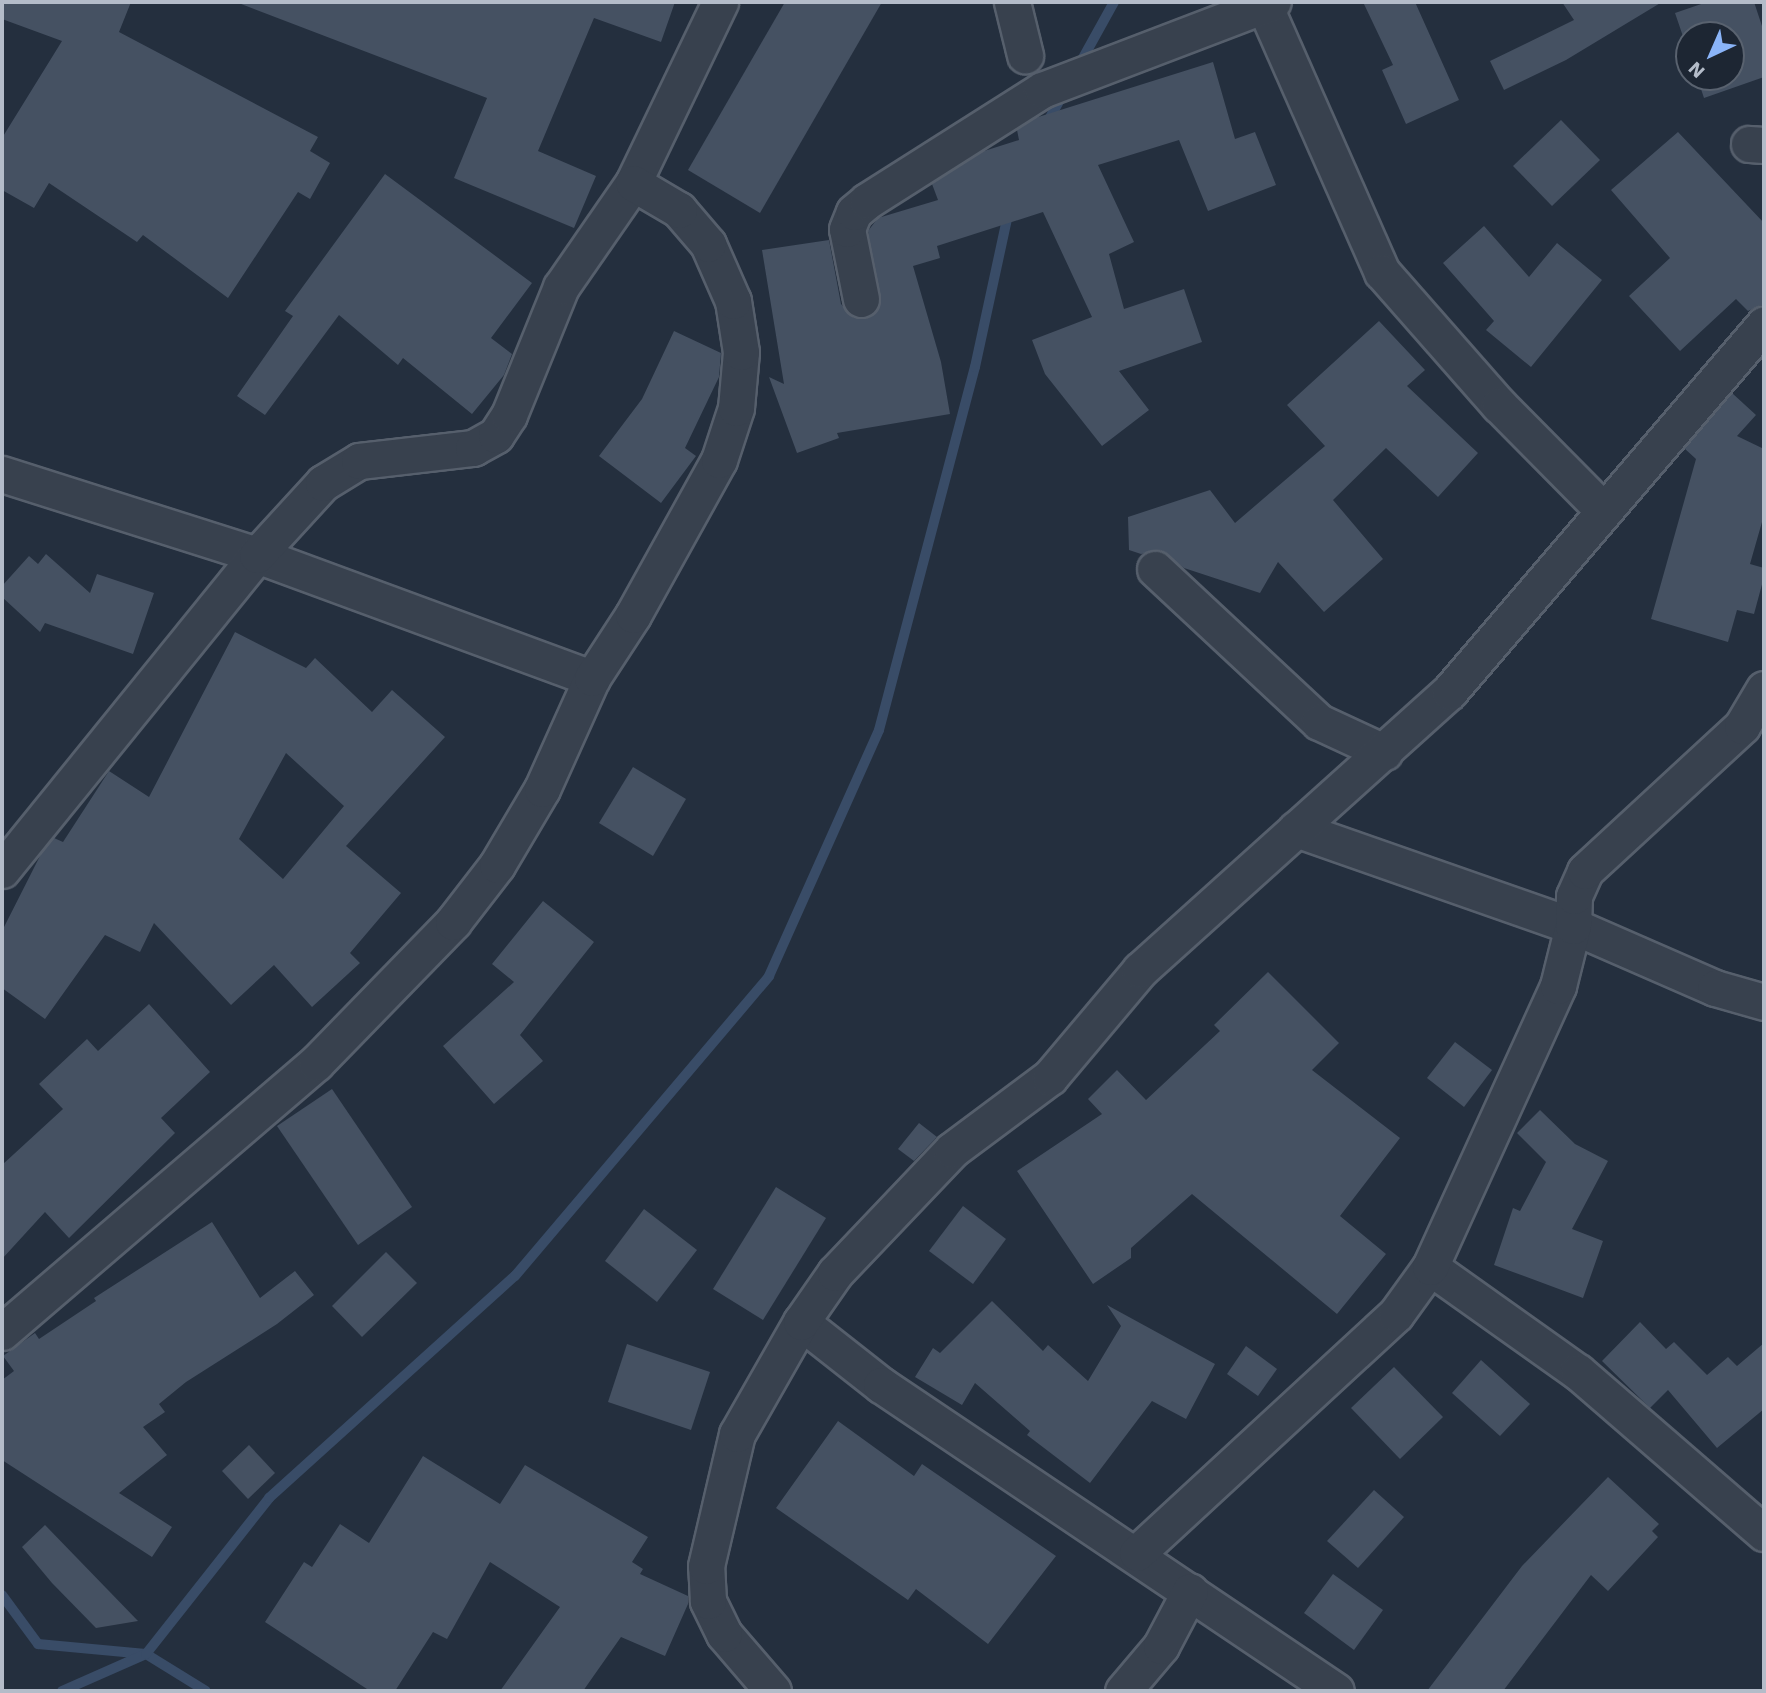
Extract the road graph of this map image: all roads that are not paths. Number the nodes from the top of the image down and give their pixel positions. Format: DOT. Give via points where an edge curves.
graph roads {
  1 [pos="720,2"];
  2 [pos="1012,2"];
  3 [pos="1269,4"];
  4 [pos="1025,55"];
  5 [pos="633,183"];
  6 [pos="861,299"];
  7 [pos="1764,324"];
  8 [pos="2,474"];
  9 [pos="1604,511"];
  10 [pos="257,555"];
  11 [pos="1155,569"];
  12 [pos="592,678"];
  13 [pos="1764,689"];
  14 [pos="1384,752"];
  15 [pos="1296,829"];
  16 [pos="2,870"];
  17 [pos="1573,926"];
  18 [pos="1764,1002"];
  19 [pos="1430,1267"];
  20 [pos="801,1322"];
  21 [pos="2,1332"];
  22 [pos="1764,1533"];
  23 [pos="1137,1553"];
  24 [pos="1190,1591"];
  25 [pos="773,1691"];
  26 [pos="1123,1691"];
  27 [pos="1336,1691"];
  1 -- 5 [label="street"];
  2 -- 4 [label="street"];
  3 -- 6 [label="street" via="1042,90 867,201 854,212 847,229"];
  3 -- 9 [label="street" via="1382,272 1499,405"];
  5 -- 10 [label="street" via="561,287 509,415 496,435 473,448 359,461 323,484"];
  5 -- 12 [label="street" via="679,210 708,244 733,301 741,352 736,408 719,460 633,615"];
  7 -- 9 [label="street"];
  8 -- 10 [label="street"];
  9 -- 14 [label="street" via="1500,637"];
  10 -- 12 [label="street"];
  10 -- 16 [label="street"];
  11 -- 14 [label="street" via="1319,722"];
  12 -- 21 [label="street" via="542,789 497,865 453,922 316,1063"];
  13 -- 17 [label="street" via="1742,726 1586,871 1574,896"];
  14 -- 15 [label="street"];
  15 -- 17 [label="street"];
  15 -- 20 [label="street" via="1140,970 1050,1077 952,1150 920,1180 835,1273"];
  17 -- 18 [label="street" via="1715,988"];
  17 -- 19 [label="street" via="1550,1005"];
  19 -- 22 [label="street" via="1578,1372"];
  19 -- 23 [label="street" via="1396,1314"];
  20 -- 23 [label="street" via="881,1385"];
  20 -- 25 [label="street" via="737,1434 706,1566 708,1601 724,1634"];
  23 -- 24 [label="street"];
  24 -- 26 [label="street" via="1161,1646"];
  24 -- 27 [label="street"];
}
